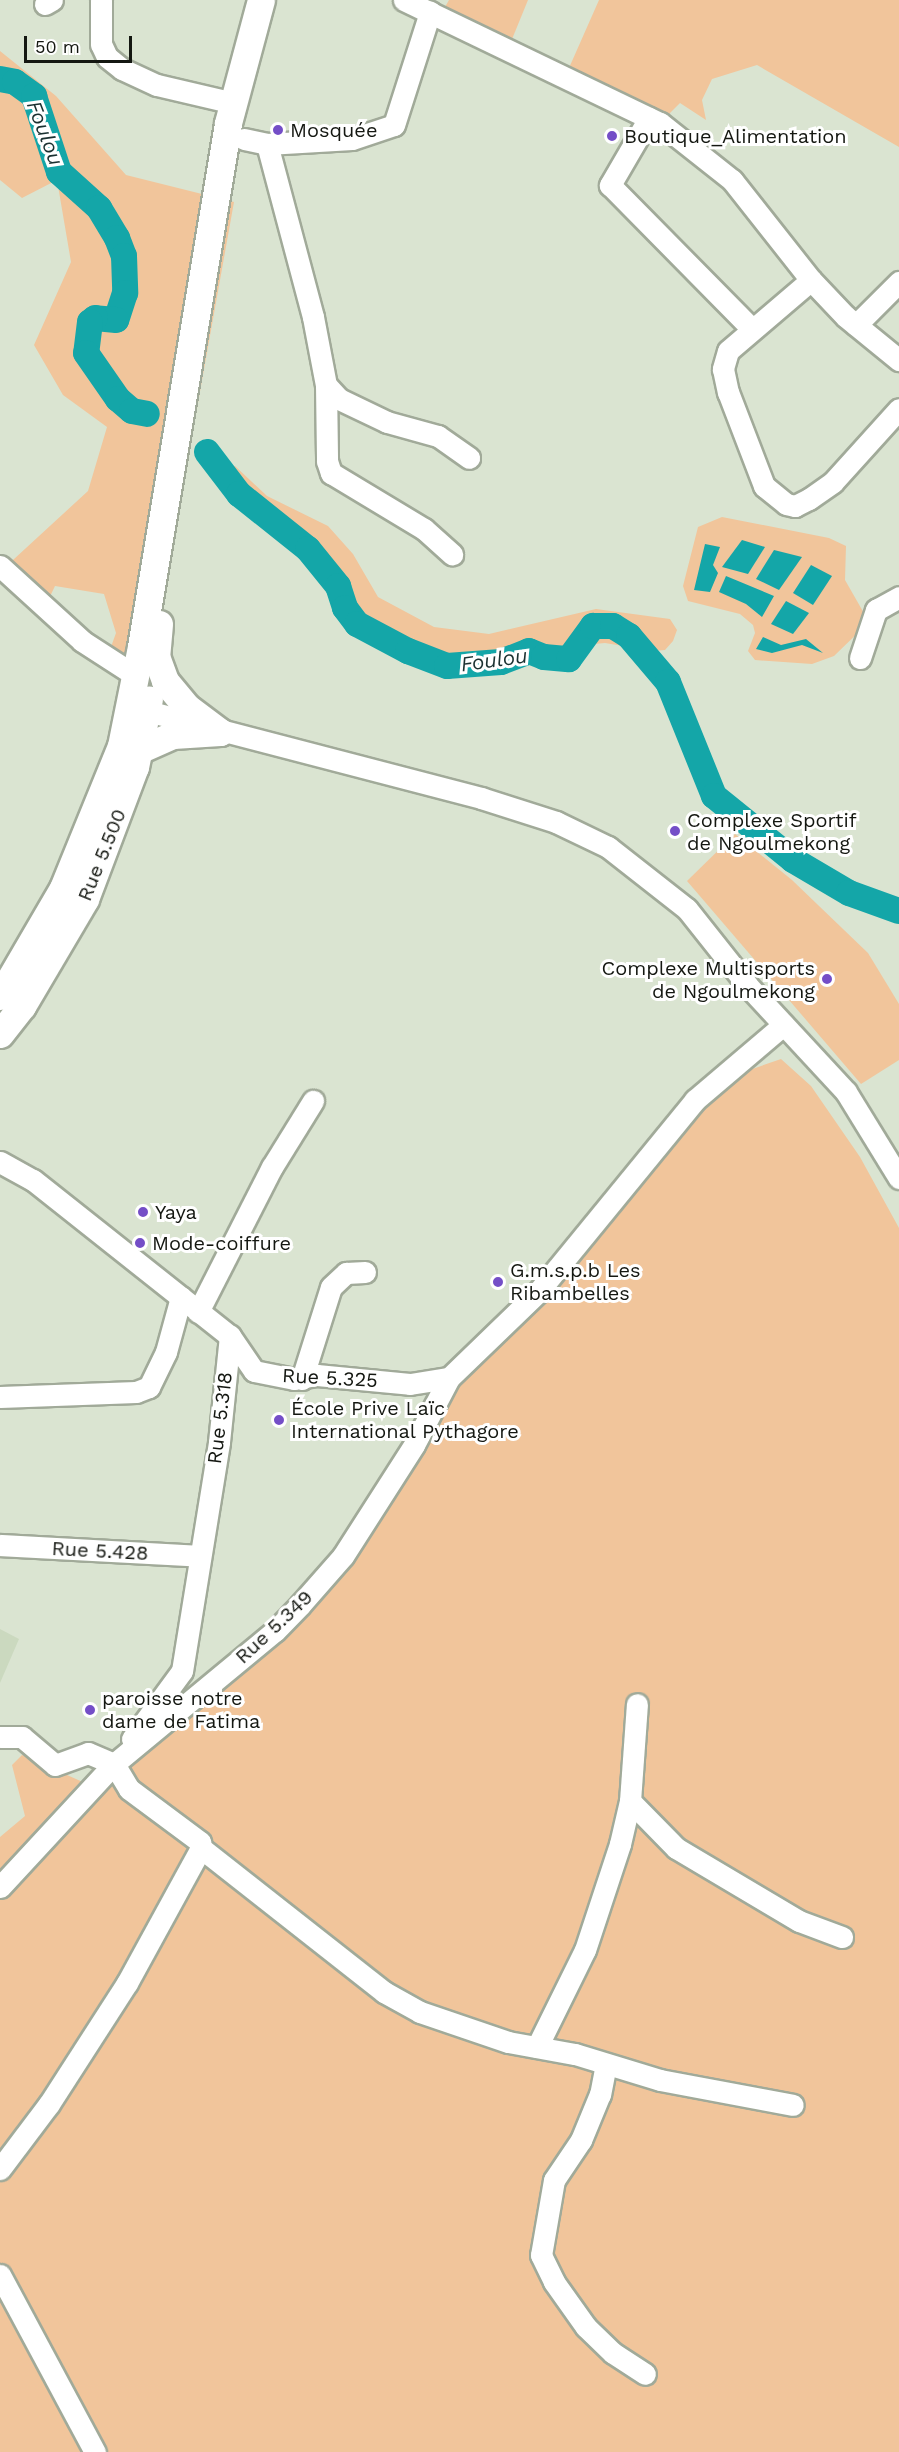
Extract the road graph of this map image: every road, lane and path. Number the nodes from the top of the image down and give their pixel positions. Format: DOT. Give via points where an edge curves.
graph roads {
  1 [pos="101,0"];
  2 [pos="261,0"];
  3 [pos="279,0"];
  4 [pos="404,0"];
  5 [pos="430,12"];
  6 [pos="234,103"];
  7 [pos="649,118"];
  8 [pos="255,142"];
  9 [pos="811,280"];
  10 [pos="899,282"];
  11 [pos="856,325"];
  12 [pos="751,328"];
  13 [pos="899,360"];
  14 [pos="326,385"];
  15 [pos="899,409"];
  16 [pos="470,458"];
  17 [pos="452,554"];
  18 [pos="0,566"];
  19 [pos="899,597"];
  20 [pos="149,651"];
  21 [pos="860,658"];
  22 [pos="136,676"];
  23 [pos="138,708"];
  24 [pos="220,732"];
  25 [pos="139,750"];
  26 [pos="0,996"];
  27 [pos="783,1025"];
  28 [pos="0,1034"];
  29 [pos="313,1101"];
  30 [pos="0,1162"];
  31 [pos="899,1178"];
  32 [pos="365,1272"];
  33 [pos="181,1297"];
  34 [pos="198,1312"];
  35 [pos="230,1336"];
  36 [pos="449,1378"];
  37 [pos="303,1379"];
  38 [pos="0,1397"];
  39 [pos="0,1545"];
  40 [pos="200,1556"];
  41 [pos="637,1704"];
  42 [pos="0,1737"];
  43 [pos="114,1764"];
  44 [pos="630,1801"];
  45 [pos="201,1848"];
  46 [pos="0,1887"];
  47 [pos="842,1937"];
  48 [pos="537,2047"];
  49 [pos="606,2064"];
  50 [pos="793,2105"];
  51 [pos="0,2169"];
  52 [pos="0,2275"];
  53 [pos="645,2374"];
  54 [pos="95,2452"];
  1 -- 6 [label="street" via="101,44 107,57 122,69 147,82"];
  2 -- 6 [label="main road"];
  3 -- 8 [label="main road" via="266,42"];
  4 -- 5 [label="street"];
  5 -- 7 [label="street"];
  5 -- 8 [label="street" via="394,125 352,139"];
  6 -- 20 [label="main road"];
  7 -- 9 [label="street" via="732,180"];
  7 -- 12 [label="street" via="610,185"];
  8 -- 14 [label="street" via="313,317"];
  8 -- 20 [label="main road"];
  9 -- 11 [label="street"];
  9 -- 12 [label="street"];
  10 -- 11 [label="street"];
  11 -- 13 [label="street"];
  12 -- 15 [label="street" via="728,351 723,369 764,486 776,500 795,506 833,482"];
  14 -- 16 [label="street" via="339,399 387,422 438,436"];
  14 -- 17 [label="street" via="327,461 331,473 424,529"];
  18 -- 22 [label="street" via="82,641"];
  19 -- 21 [label="street" via="876,610"];
  20 -- 22 [label="main road, Rue 5.500"];
  20 -- 23 [label="main road, Rue 5.500"];
  20 -- 24 [label="main road" via="174,695"];
  22 -- 23 [label="main road, Rue 5.500"];
  23 -- 24 [label="street"];
  23 -- 25 [label="main road, Rue 5.500"];
  23 -- 26 [label="main road, Rue 5.500" via="63,888"];
  24 -- 25 [label="main road" via="173,735"];
  24 -- 27 [label="street" via="481,798 556,822 608,847 687,909"];
  25 -- 28 [label="main road, Rue 5.500" via="115,828 85,899 22,1006"];
  27 -- 31 [label="street" via="846,1092"];
  27 -- 36 [label="street, Rue 5.349" via="695,1100 538,1292"];
  29 -- 34 [label="street" via="272,1167"];
  30 -- 33 [label="street" via="33,1180"];
  32 -- 37 [label="street" via="346,1273 331,1287"];
  33 -- 34 [label="street"];
  33 -- 38 [label="street" via="166,1353 149,1387 136,1392"];
  34 -- 35 [label="street"];
  35 -- 37 [label="street, Rue 5.325" via="254,1371"];
  35 -- 40 [label="street, Rue 5.318" via="219,1442"];
  36 -- 37 [label="street, Rue 5.325" via="410,1384 317,1375"];
  36 -- 43 [label="street, Rue 5.349" via="414,1445 343,1556 275,1631"];
  39 -- 40 [label="street, Rue 5.428"];
  40 -- 43 [label="street, Rue 5.318" via="182,1671"];
  41 -- 44 [label="street"];
  42 -- 43 [label="street" via="22,1737 55,1765 88,1753"];
  43 -- 45 [label="street" via="129,1789 200,1842"];
  43 -- 46 [label="street, Rue 5.349"];
  44 -- 47 [label="street" via="676,1848 799,1921"];
  44 -- 48 [label="street" via="601,1908"];
  45 -- 48 [label="street" via="384,1992 420,2012"];
  45 -- 51 [label="street" via="127,1983 49,2104"];
  48 -- 49 [label="street"];
  49 -- 50 [label="street" via="660,2080"];
  49 -- 53 [label="street" via="600,2094 581,2140 554,2180 541,2255 554,2282 586,2327 613,2353"];
  52 -- 54 [label="street"];
}
